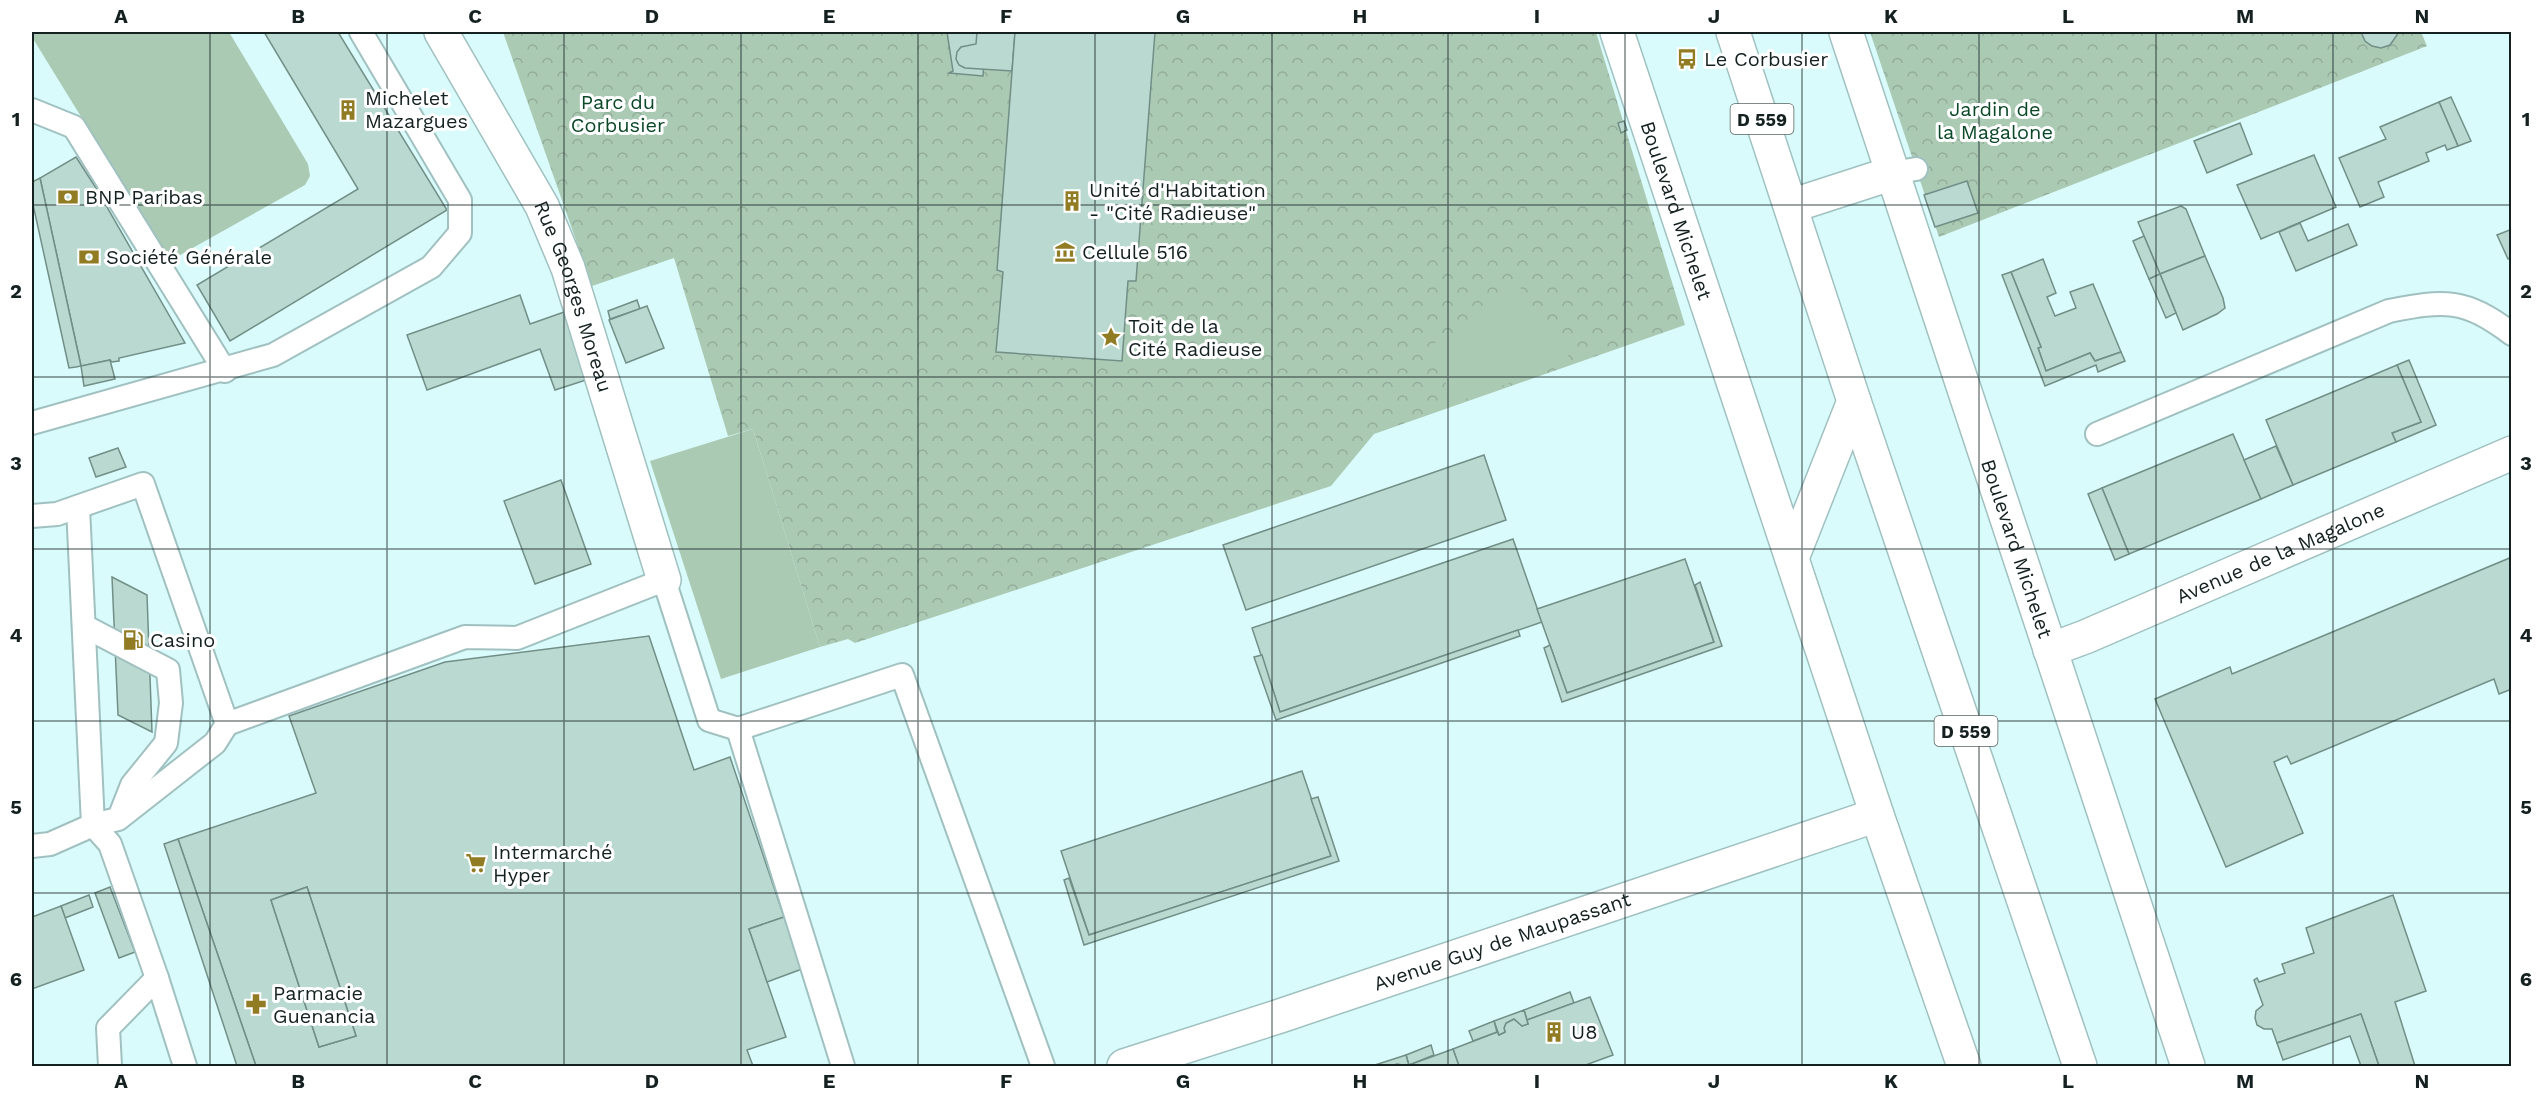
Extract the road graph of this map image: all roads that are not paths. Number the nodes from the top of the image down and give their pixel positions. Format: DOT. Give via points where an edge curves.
graph roads {
  1 [pos="361,32"];
  2 [pos="441,32"];
  3 [pos="1617,32"];
  4 [pos="1732,32"];
  5 [pos="1846,32"];
  6 [pos="32,110"];
  7 [pos="1905,171"];
  8 [pos="1791,206"];
  9 [pos="2511,334"];
  10 [pos="225,370"];
  11 [pos="1854,401"];
  12 [pos="32,423"];
  13 [pos="2097,434"];
  14 [pos="2511,453"];
  15 [pos="78,507"];
  16 [pos="32,516"];
  17 [pos="1792,558"];
  18 [pos="664,580"];
  19 [pos="84,626"];
  20 [pos="2050,650"];
  21 [pos="227,724"];
  22 [pos="738,729"];
  23 [pos="1877,815"];
  24 [pos="118,819"];
  25 [pos="93,825"];
  26 [pos="32,846"];
  27 [pos="157,978"];
  28 [pos="2081,1065"];
  29 [pos="110,1066"];
  30 [pos="185,1066"];
  31 [pos="843,1066"];
  32 [pos="1043,1066"];
  33 [pos="1124,1066"];
  34 [pos="1964,1066"];
  35 [pos="2188,1066"];
  1 -- 10 [label="lane" via="460,200 460,233 431,267 273,355"];
  2 -- 18 [label="street, Rue Georges Moreau" via="542,206 568,268"];
  3 -- 17 [label="street, Boulevard Michelet"];
  4 -- 8 [label="street, D 559"];
  5 -- 7 [label="street, Boulevard Michelet"];
  6 -- 10 [label="lane" via="74,127"];
  7 -- 8 [label="street"];
  7 -- 20 [label="street, Boulevard Michelet"];
  8 -- 11 [label="street, D 559"];
  9 -- 13 [label="lane" via="2488,316 2457,303 2431,303 2389,311"];
  10 -- 12 [label="lane"];
  11 -- 17 [label="street"];
  11 -- 28 [label="street, D 559"];
  14 -- 20 [label="street, Avenue de la Magalone"];
  15 -- 16 [label="lane"];
  15 -- 19 [label="lane"];
  15 -- 21 [label="lane" via="143,484"];
  17 -- 23 [label="street, Boulevard Michelet"];
  18 -- 21 [label="lane" via="517,638 465,637"];
  18 -- 22 [label="lane" via="708,720"];
  19 -- 24 [label="lane" via="168,670 171,703 166,743 132,785"];
  19 -- 25 [label="lane"];
  20 -- 35 [label="street, Boulevard Michelet"];
  21 -- 24 [label="lane" via="215,743"];
  22 -- 31 [label="lane"];
  22 -- 32 [label="lane" via="902,675"];
  23 -- 33 [label="street, Avenue Guy de Maupassant"];
  23 -- 34 [label="street, Boulevard Michelet"];
  24 -- 25 [label="lane"];
  25 -- 26 [label="lane" via="50,843"];
  25 -- 27 [label="lane" via="110,844"];
  27 -- 29 [label="lane" via="108,1028"];
  27 -- 30 [label="lane"];
}
